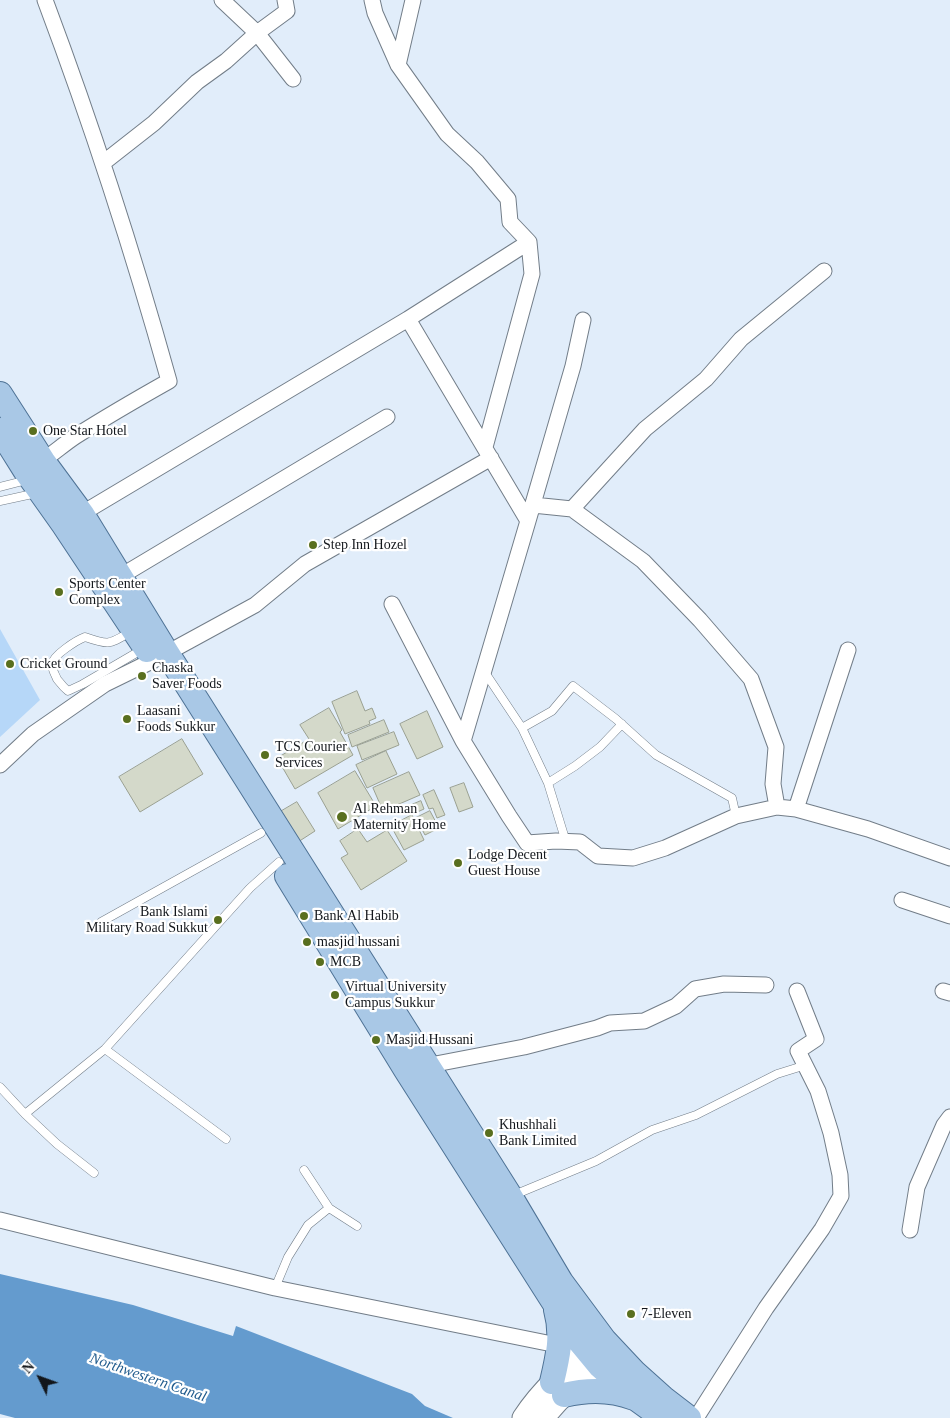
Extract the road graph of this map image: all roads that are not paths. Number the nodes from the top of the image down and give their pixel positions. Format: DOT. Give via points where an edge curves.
graph roads {
  1 [pos="45,0"];
  2 [pos="222,0"];
  3 [pos="285,0"];
  4 [pos="372,0"];
  5 [pos="414,0"];
  6 [pos="257,32"];
  7 [pos="398,65"];
  8 [pos="293,79"];
  9 [pos="103,163"];
  10 [pos="529,242"];
  11 [pos="824,271"];
  12 [pos="408,319"];
  13 [pos="583,320"];
  14 [pos="0,394"];
  15 [pos="387,417"];
  16 [pos="0,430"];
  17 [pos="488,453"];
  18 [pos="35,475"];
  19 [pos="0,487"];
  20 [pos="0,502"];
  21 [pos="533,505"];
  22 [pos="572,509"];
  23 [pos="73,519"];
  24 [pos="528,521"];
  25 [pos="121,576"];
  26 [pos="392,604"];
  27 [pos="150,648"];
  28 [pos="848,650"];
  29 [pos="484,671"];
  30 [pos="622,724"];
  31 [pos="522,728"];
  32 [pos="463,741"];
  33 [pos="0,765"];
  34 [pos="548,783"];
  35 [pos="777,807"];
  36 [pos="796,809"];
  37 [pos="736,816"];
  38 [pos="261,833"];
  39 [pos="566,842"];
  40 [pos="950,858"];
  41 [pos="279,862"];
  42 [pos="902,900"];
  43 [pos="950,916"];
  44 [pos="102,922"];
  45 [pos="766,984"];
  46 [pos="796,991"];
  47 [pos="105,1049"];
  48 [pos="806,1065"];
  49 [pos="416,1068"];
  50 [pos="0,1087"];
  51 [pos="25,1114"];
  52 [pos="950,1117"];
  53 [pos="226,1139"];
  54 [pos="304,1170"];
  55 [pos="94,1173"];
  56 [pos="510,1196"];
  57 [pos="329,1208"];
  58 [pos="0,1220"];
  59 [pos="357,1226"];
  60 [pos="910,1230"];
  61 [pos="275,1288"];
  62 [pos="553,1302"];
  63 [pos="560,1346"];
  64 [pos="602,1353"];
  65 [pos="558,1388"];
  66 [pos="638,1400"];
  67 [pos="536,1414"];
  68 [pos="663,1418"];
  69 [pos="689,1418"];
  70 [pos="696,1418"];
  1 -- 9 [label="street"];
  2 -- 6 [label="street"];
  3 -- 6 [label="street" via="287,11"];
  4 -- 7 [label="street"];
  5 -- 7 [label="street"];
  6 -- 8 [label="street"];
  6 -- 9 [label="street" via="197,82 154,124"];
  7 -- 10 [label="street" via="447,134 508,199 510,222"];
  9 -- 18 [label="street" via="169,381 74,438"];
  10 -- 12 [label="street"];
  10 -- 17 [label="street" via="532,274"];
  11 -- 22 [label="street" via="748,334 706,379 646,429"];
  12 -- 17 [label="street"];
  12 -- 23 [label="street"];
  13 -- 21 [label="street"];
  14 -- 18 [label="main road"];
  15 -- 25 [label="street"];
  16 -- 18 [label="main road"];
  17 -- 24 [label="street"];
  17 -- 27 [label="street" via="305,564 255,605"];
  18 -- 19 [label="lane"];
  18 -- 20 [label="lane"];
  18 -- 23 [label="main road"];
  18 -- 23 [label="main road"];
  21 -- 22 [label="street"];
  21 -- 24 [label="street"];
  22 -- 35 [label="street" via="643,561 700,620 750,679 776,747 773,784"];
  23 -- 25 [label="main road"];
  23 -- 27 [label="main road"];
  24 -- 29 [label="street"];
  25 -- 27 [label="main road"];
  26 -- 32 [label="street"];
  27 -- 27 [label="lane" via="102,643 85,637 54,658 53,672 68,691"];
  27 -- 33 [label="street" via="33,734"];
  27 -- 38 [label="main road"];
  27 -- 49 [label="main road"];
  28 -- 36 [label="street"];
  29 -- 31 [label="lane"];
  29 -- 32 [label="street"];
  30 -- 31 [label="lane" via="573,686 552,711"];
  30 -- 34 [label="lane" via="600,747"];
  30 -- 37 [label="lane" via="656,755 732,798"];
  31 -- 34 [label="lane"];
  32 -- 39 [label="street" via="527,843"];
  34 -- 39 [label="lane"];
  35 -- 36 [label="street"];
  35 -- 37 [label="street"];
  36 -- 40 [label="street" via="868,829"];
  37 -- 39 [label="street" via="665,848 633,858 598,856 580,842"];
  38 -- 41 [label="main road"];
  38 -- 44 [label="lane"];
  41 -- 47 [label="lane" via="250,888"];
  41 -- 49 [label="main road"];
  42 -- 43 [label="street"];
  45 -- 49 [label="street" via="724,984 695,989 676,1006 644,1021 610,1023 524,1047"];
  46 -- 48 [label="street" via="816,1039 798,1051"];
  47 -- 51 [label="lane"];
  47 -- 53 [label="lane"];
  48 -- 56 [label="lane" via="777,1074 696,1116 652,1130 596,1161"];
  48 -- 70 [label="street" via="818,1090 831,1133 841,1196"];
  49 -- 56 [label="main road"];
  49 -- 62 [label="main road"];
  50 -- 51 [label="lane"];
  51 -- 55 [label="lane"];
  52 -- 60 [label="street" via="917,1186"];
  54 -- 57 [label="lane"];
  56 -- 64 [label="main road"];
  57 -- 59 [label="lane"];
  57 -- 61 [label="lane" via="308,1225 288,1257"];
  58 -- 61 [label="street"];
  61 -- 63 [label="street"];
  62 -- 63 [label="main road"];
  62 -- 64 [label="main road" via="576,1337"];
  63 -- 64 [label="street"];
  63 -- 65 [label="main road"];
  64 -- 65 [label="main road" via="581,1379"];
  64 -- 66 [label="main road"];
  64 -- 69 [label="main road"];
  65 -- 66 [label="main road" via="611,1391"];
  65 -- 67 [label="main road"];
  66 -- 68 [label="main road"];
}
